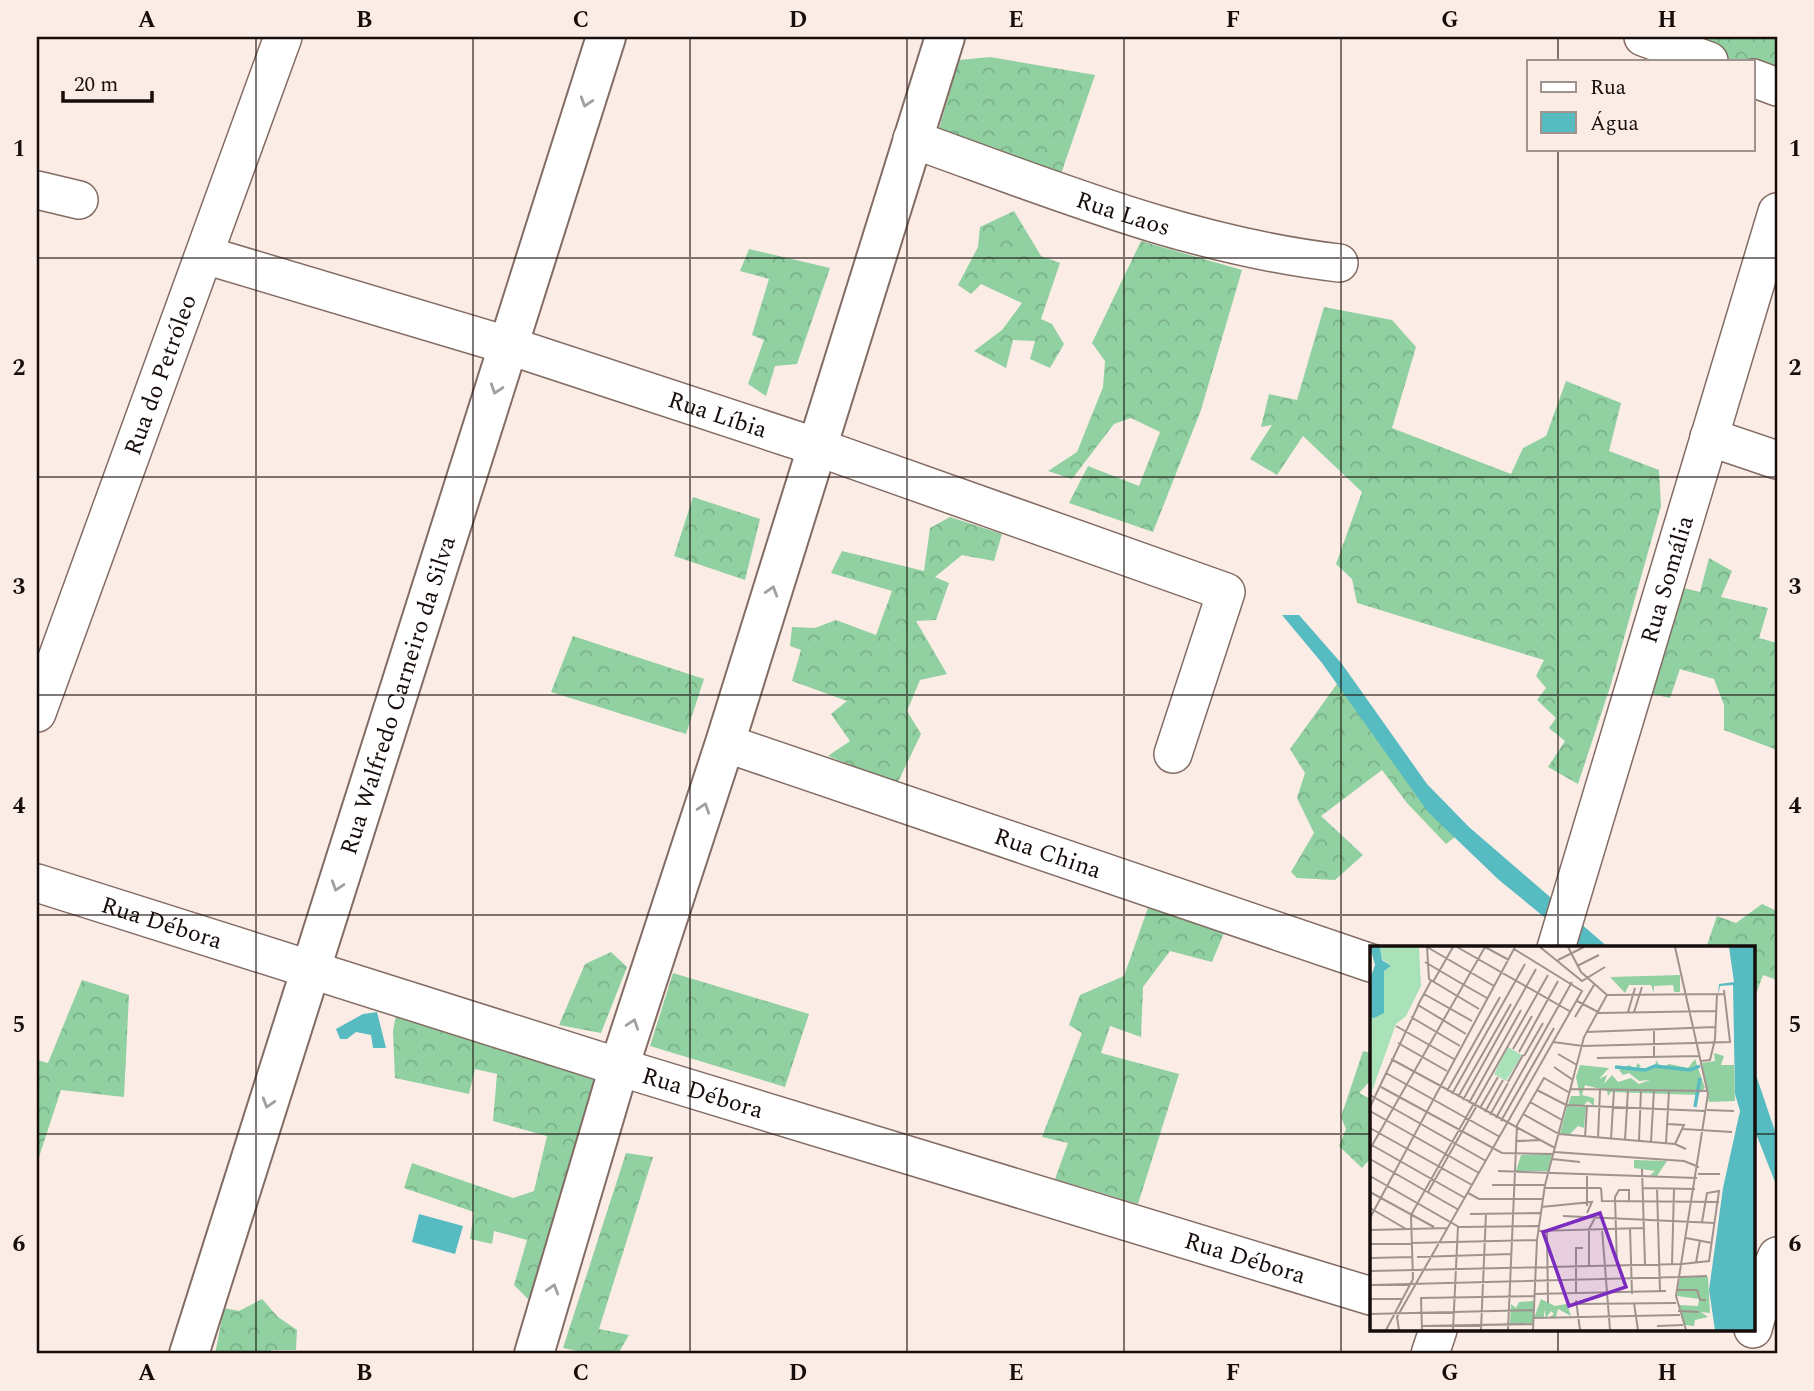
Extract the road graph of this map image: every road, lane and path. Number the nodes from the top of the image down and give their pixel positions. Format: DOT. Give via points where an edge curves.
graph roads {
  1 [pos="283,37"];
  2 [pos="606,37"];
  3 [pos="945,37"];
  4 [pos="1643,37"];
  5 [pos="1706,60"];
  6 [pos="1755,79"];
  7 [pos="1777,87"];
  8 [pos="912,139"];
  9 [pos="37,190"];
  10 [pos="79,200"];
  11 [pos="1777,212"];
  12 [pos="205,255"];
  13 [pos="1339,263"];
  14 [pos="510,346"];
  15 [pos="1709,438"];
  16 [pos="817,447"];
  17 [pos="1777,460"];
  18 [pos="37,713"];
  19 [pos="725,743"];
  20 [pos="1173,754"];
  21 [pos="37,883"];
  22 [pos="1562,929"];
  23 [pos="1370,963"];
  24 [pos="310,968"];
  25 [pos="619,1067"];
  26 [pos="1766,1268"];
  27 [pos="1370,1296"];
  28 [pos="1755,1320"];
  29 [pos="1437,1332"];
  30 [pos="1752,1332"];
  31 [pos="189,1354"];
  32 [pos="534,1354"];
  33 [pos="1430,1354"];
  34 [pos="1746,1354"];
  1 -- 12 [label="street, Rua do Petróleo"];
  2 -- 14 [label="main road, Rua Walfredo Carneiro da Silva, one-way"];
  3 -- 8 [label="main road"];
  4 -- 5 [label="street"];
  6 -- 7 [label="street"];
  8 -- 13 [label="street, Rua Laos" via="1146,223 1241,247"];
  8 -- 16 [label="main road"];
  9 -- 10 [label="street"];
  11 -- 15 [label="street, Rua Somália"];
  12 -- 14 [label="street, Rua Líbia"];
  12 -- 18 [label="street, Rua do Petróleo"];
  14 -- 16 [label="street, Rua Líbia"];
  14 -- 24 [label="main road, Rua Walfredo Carneiro da Silva, one-way"];
  15 -- 17 [label="street"];
  15 -- 22 [label="street, Rua Somália"];
  19 -- 16 [label="main road, one-way"];
  16 -- 20 [label="street, Rua Líbia" via="1226,592"];
  19 -- 23 [label="street, Rua China"];
  25 -- 19 [label="main road, one-way"];
  21 -- 24 [label="street, Rua Débora"];
  24 -- 25 [label="street, Rua Débora"];
  24 -- 31 [label="main road, Rua Walfredo Carneiro da Silva, one-way"];
  25 -- 27 [label="street, Rua Débora"];
  32 -- 25 [label="main road, one-way"];
  26 -- 28 [label="street"];
  29 -- 33 [label="street"];
  30 -- 34 [label="street"];
}
